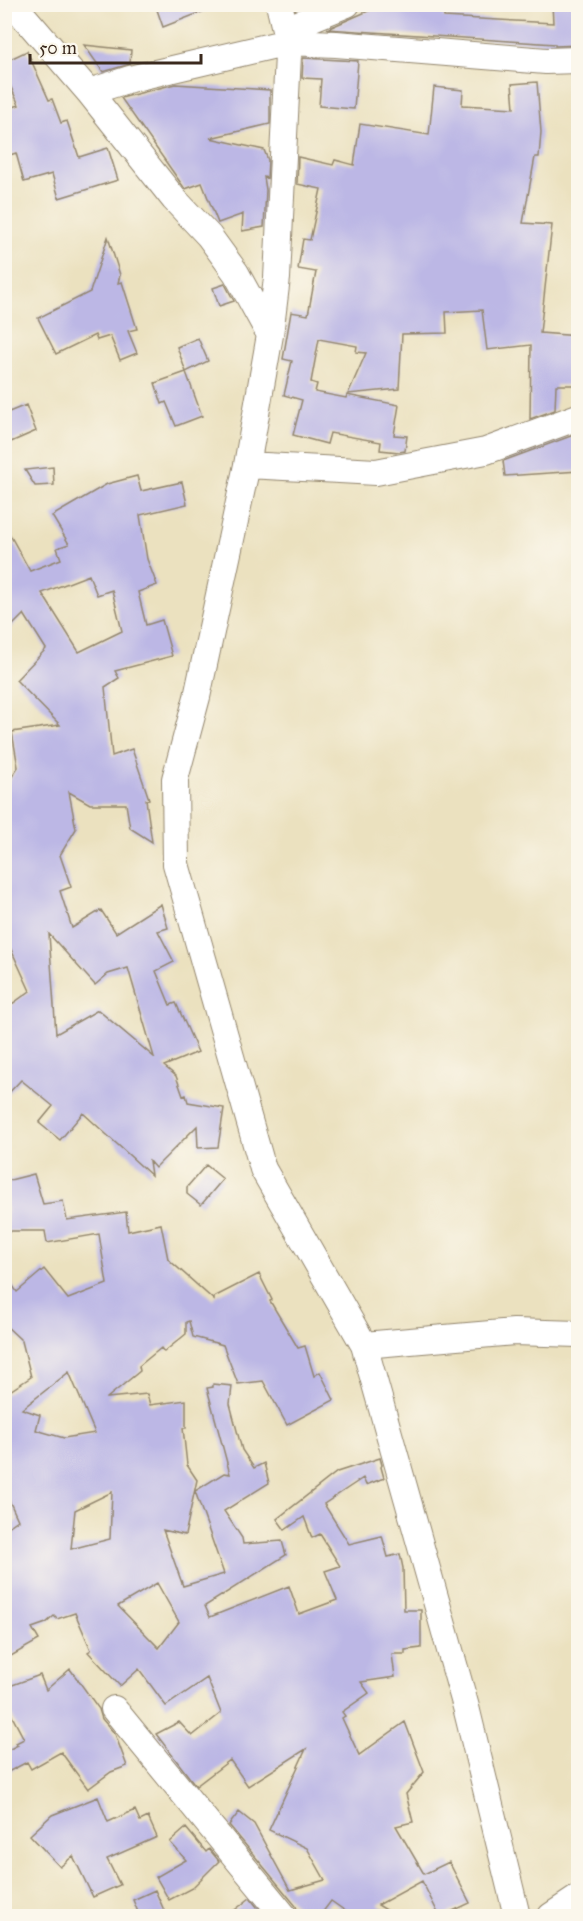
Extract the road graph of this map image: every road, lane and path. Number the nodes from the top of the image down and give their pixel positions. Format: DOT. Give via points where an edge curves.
graph roads {
  1 [pos="13,4"];
  2 [pos="279,4"];
  3 [pos="347,4"];
  4 [pos="287,35"];
  5 [pos="579,60"];
  6 [pos="89,92"];
  7 [pos="270,335"];
  8 [pos="579,417"];
  9 [pos="247,465"];
  10 [pos="579,1334"];
  11 [pos="364,1345"];
  12 [pos="114,1709"];
  13 [pos="579,1898"];
  14 [pos="284,1917"];
  15 [pos="517,1917"];
  16 [pos="551,1917"];
  1 -- 6 [label="street"];
  2 -- 4 [label="street"];
  3 -- 4 [label="street"];
  4 -- 5 [label="street" via="336,44 546,61"];
  4 -- 6 [label="street"];
  4 -- 7 [label="street" via="277,278"];
  6 -- 7 [label="street" via="174,199 209,236 236,273"];
  7 -- 9 [label="street"];
  8 -- 9 [label="street" via="486,452 375,472"];
  9 -- 11 [label="street" via="197,697 175,779 176,864 263,1169"];
  10 -- 11 [label="street" via="514,1332"];
  11 -- 15 [label="street" via="466,1707"];
  12 -- 14 [label="street"];
  13 -- 16 [label="street"];
}
